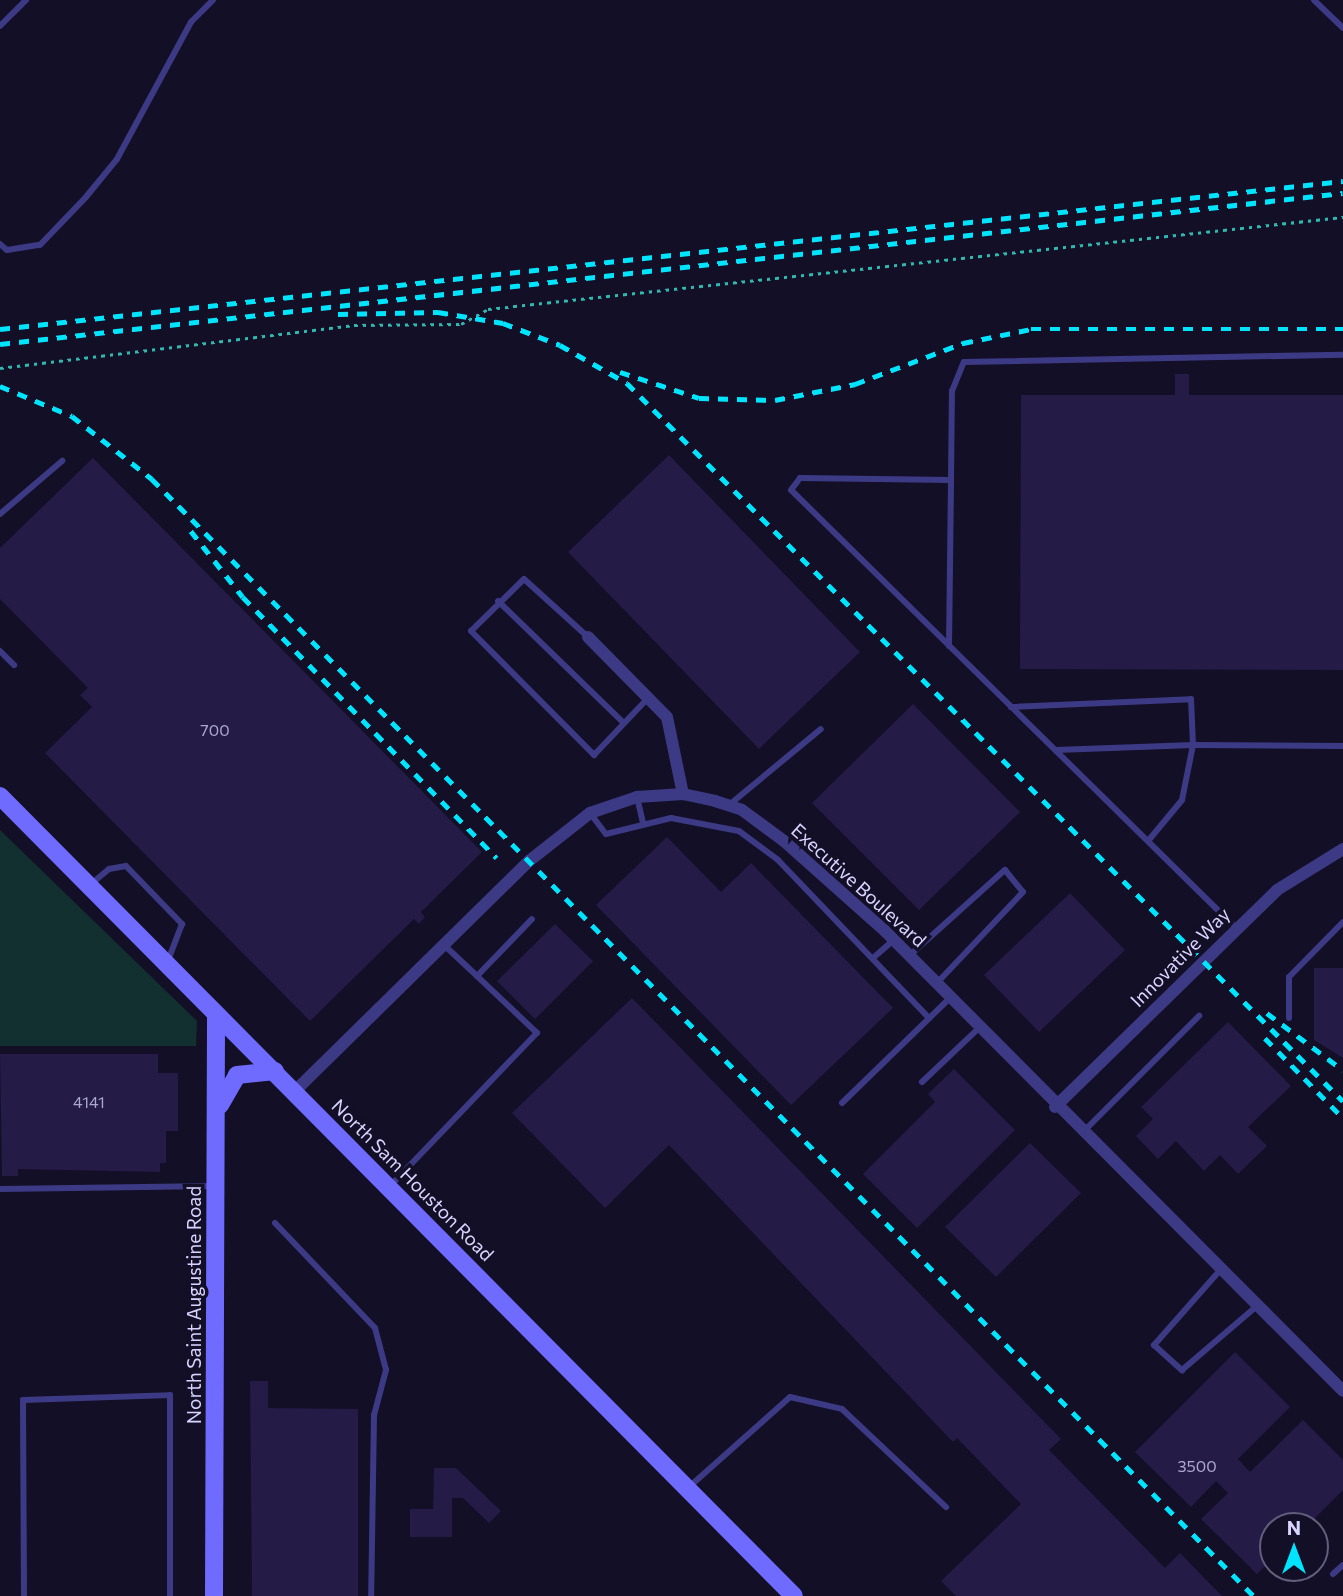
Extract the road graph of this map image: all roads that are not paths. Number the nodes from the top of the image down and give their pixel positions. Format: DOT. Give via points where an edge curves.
graph roads {
  1 [pos="26,0"];
  2 [pos="214,0"];
  3 [pos="1314,0"];
  4 [pos="0,26"];
  5 [pos="1343,28"];
  6 [pos="0,244"];
  7 [pos="1343,355"];
  8 [pos="62,461"];
  9 [pos="951,480"];
  10 [pos="0,514"];
  11 [pos="498,601"];
  12 [pos="588,637"];
  13 [pos="949,646"];
  14 [pos="0,651"];
  15 [pos="14,666"];
  16 [pos="650,697"];
  17 [pos="1011,706"];
  18 [pos="624,723"];
  19 [pos="821,729"];
  20 [pos="1193,745"];
  21 [pos="1343,746"];
  22 [pos="1056,750"];
  23 [pos="683,794"];
  24 [pos="0,796"];
  25 [pos="637,797"];
  26 [pos="729,805"];
  27 [pos="590,813"];
  28 [pos="748,815"];
  29 [pos="643,824"];
  30 [pos="739,831"];
  31 [pos="1148,841"];
  32 [pos="1343,849"];
  33 [pos="90,885"];
  34 [pos="532,919"];
  35 [pos="1343,922"];
  36 [pos="1236,928"];
  37 [pos="894,940"];
  38 [pos="444,945"];
  39 [pos="909,956"];
  40 [pos="873,958"];
  41 [pos="166,962"];
  42 [pos="477,976"];
  43 [pos="936,984"];
  44 [pos="950,998"];
  45 [pos="216,1015"];
  46 [pos="1199,1016"];
  47 [pos="929,1018"];
  48 [pos="1289,1018"];
  49 [pos="979,1028"];
  50 [pos="275,1071"];
  51 [pos="922,1082"];
  52 [pos="296,1090"];
  53 [pos="842,1103"];
  54 [pos="1055,1107"];
  55 [pos="216,1114"];
  56 [pos="1082,1132"];
  57 [pos="216,1186"];
  58 [pos="390,1186"];
  59 [pos="0,1189"];
  60 [pos="275,1223"];
  61 [pos="1222,1268"];
  62 [pos="1258,1305"];
  63 [pos="1343,1391"];
  64 [pos="688,1489"];
  65 [pos="946,1507"];
  66 [pos="1343,1565"];
  67 [pos="1333,1574"];
  68 [pos="24,1596"];
  69 [pos="170,1596"];
  70 [pos="214,1596"];
  71 [pos="371,1596"];
  72 [pos="794,1596"];
  1 -- 4 [label="lane"];
  2 -- 6 [label="lane" via="191,22 117,159 86,197 40,245 7,250"];
  3 -- 5 [label="lane"];
  7 -- 9 [label="lane" via="964,362 952,391"];
  8 -- 10 [label="lane"];
  9 -- 13 [label="lane"];
  9 -- 13 [label="lane" via="800,478 791,490"];
  11 -- 12 [label="lane" via="524,579"];
  11 -- 18 [label="lane"];
  11 -- 18 [label="lane" via="471,631 594,754"];
  12 -- 16 [label="street"];
  13 -- 17 [label="lane"];
  14 -- 15 [label="lane"];
  16 -- 18 [label="lane"];
  16 -- 23 [label="street" via="667,717 678,746"];
  17 -- 20 [label="lane" via="1191,699"];
  17 -- 22 [label="lane"];
  19 -- 26 [label="lane"];
  20 -- 21 [label="lane"];
  20 -- 22 [label="lane"];
  20 -- 31 [label="lane" via="1182,800"];
  22 -- 31 [label="lane"];
  23 -- 25 [label="street, Executive Boulevard"];
  23 -- 26 [label="street, Executive Boulevard"];
  24 -- 33 [label="street, North Sam Houston Road"];
  25 -- 27 [label="street, Executive Boulevard"];
  25 -- 29 [label="lane"];
  26 -- 28 [label="street, Executive Boulevard"];
  27 -- 29 [label="lane" via="606,835"];
  27 -- 38 [label="street, Executive Boulevard" via="529,861"];
  28 -- 30 [label="lane"];
  28 -- 37 [label="street, Executive Boulevard"];
  29 -- 30 [label="lane" via="699,819"];
  30 -- 40 [label="lane" via="778,860"];
  31 -- 36 [label="lane"];
  32 -- 36 [label="street, Innovative Way" via="1277,890"];
  33 -- 41 [label="street, North Sam Houston Road"];
  33 -- 41 [label="lane" via="109,869 127,866 182,924 181,939"];
  34 -- 42 [label="lane"];
  35 -- 48 [label="lane" via="1289,977"];
  36 -- 54 [label="street, Innovative Way"];
  37 -- 39 [label="street, Executive Boulevard"];
  37 -- 40 [label="lane"];
  38 -- 42 [label="lane"];
  38 -- 52 [label="street, Executive Boulevard"];
  39 -- 43 [label="street, Executive Boulevard"];
  39 -- 43 [label="lane" via="1005,870 1023,892"];
  40 -- 47 [label="lane"];
  41 -- 45 [label="street, North Sam Houston Road"];
  42 -- 58 [label="lane" via="537,1033"];
  43 -- 44 [label="street, Executive Boulevard"];
  44 -- 47 [label="lane"];
  44 -- 49 [label="street, Executive Boulevard"];
  45 -- 50 [label="street, North Sam Houston Road"];
  45 -- 55 [label="street, North Saint Augustine Road"];
  46 -- 56 [label="lane"];
  47 -- 53 [label="lane"];
  49 -- 51 [label="lane"];
  49 -- 54 [label="street, Executive Boulevard"];
  50 -- 52 [label="street, North Sam Houston Road"];
  50 -- 55 [label="street" via="237,1075"];
  52 -- 58 [label="street, North Sam Houston Road"];
  54 -- 56 [label="street, Executive Boulevard"];
  55 -- 57 [label="street, North Saint Augustine Road"];
  56 -- 61 [label="street, Executive Boulevard"];
  57 -- 59 [label="lane"];
  57 -- 70 [label="street, North Saint Augustine Road"];
  58 -- 64 [label="street, North Sam Houston Road"];
  60 -- 71 [label="lane" via="375,1328 386,1370 374,1415"];
  61 -- 62 [label="street, Executive Boulevard"];
  61 -- 62 [label="lane" via="1154,1340 1182,1370 1199,1361"];
  62 -- 63 [label="street, Executive Boulevard"];
  64 -- 65 [label="lane" via="790,1397 842,1409"];
  64 -- 72 [label="street, North Sam Houston Road"];
  66 -- 67 [label="lane"];
  68 -- 69 [label="lane" via="23,1400 170,1395"];
}
